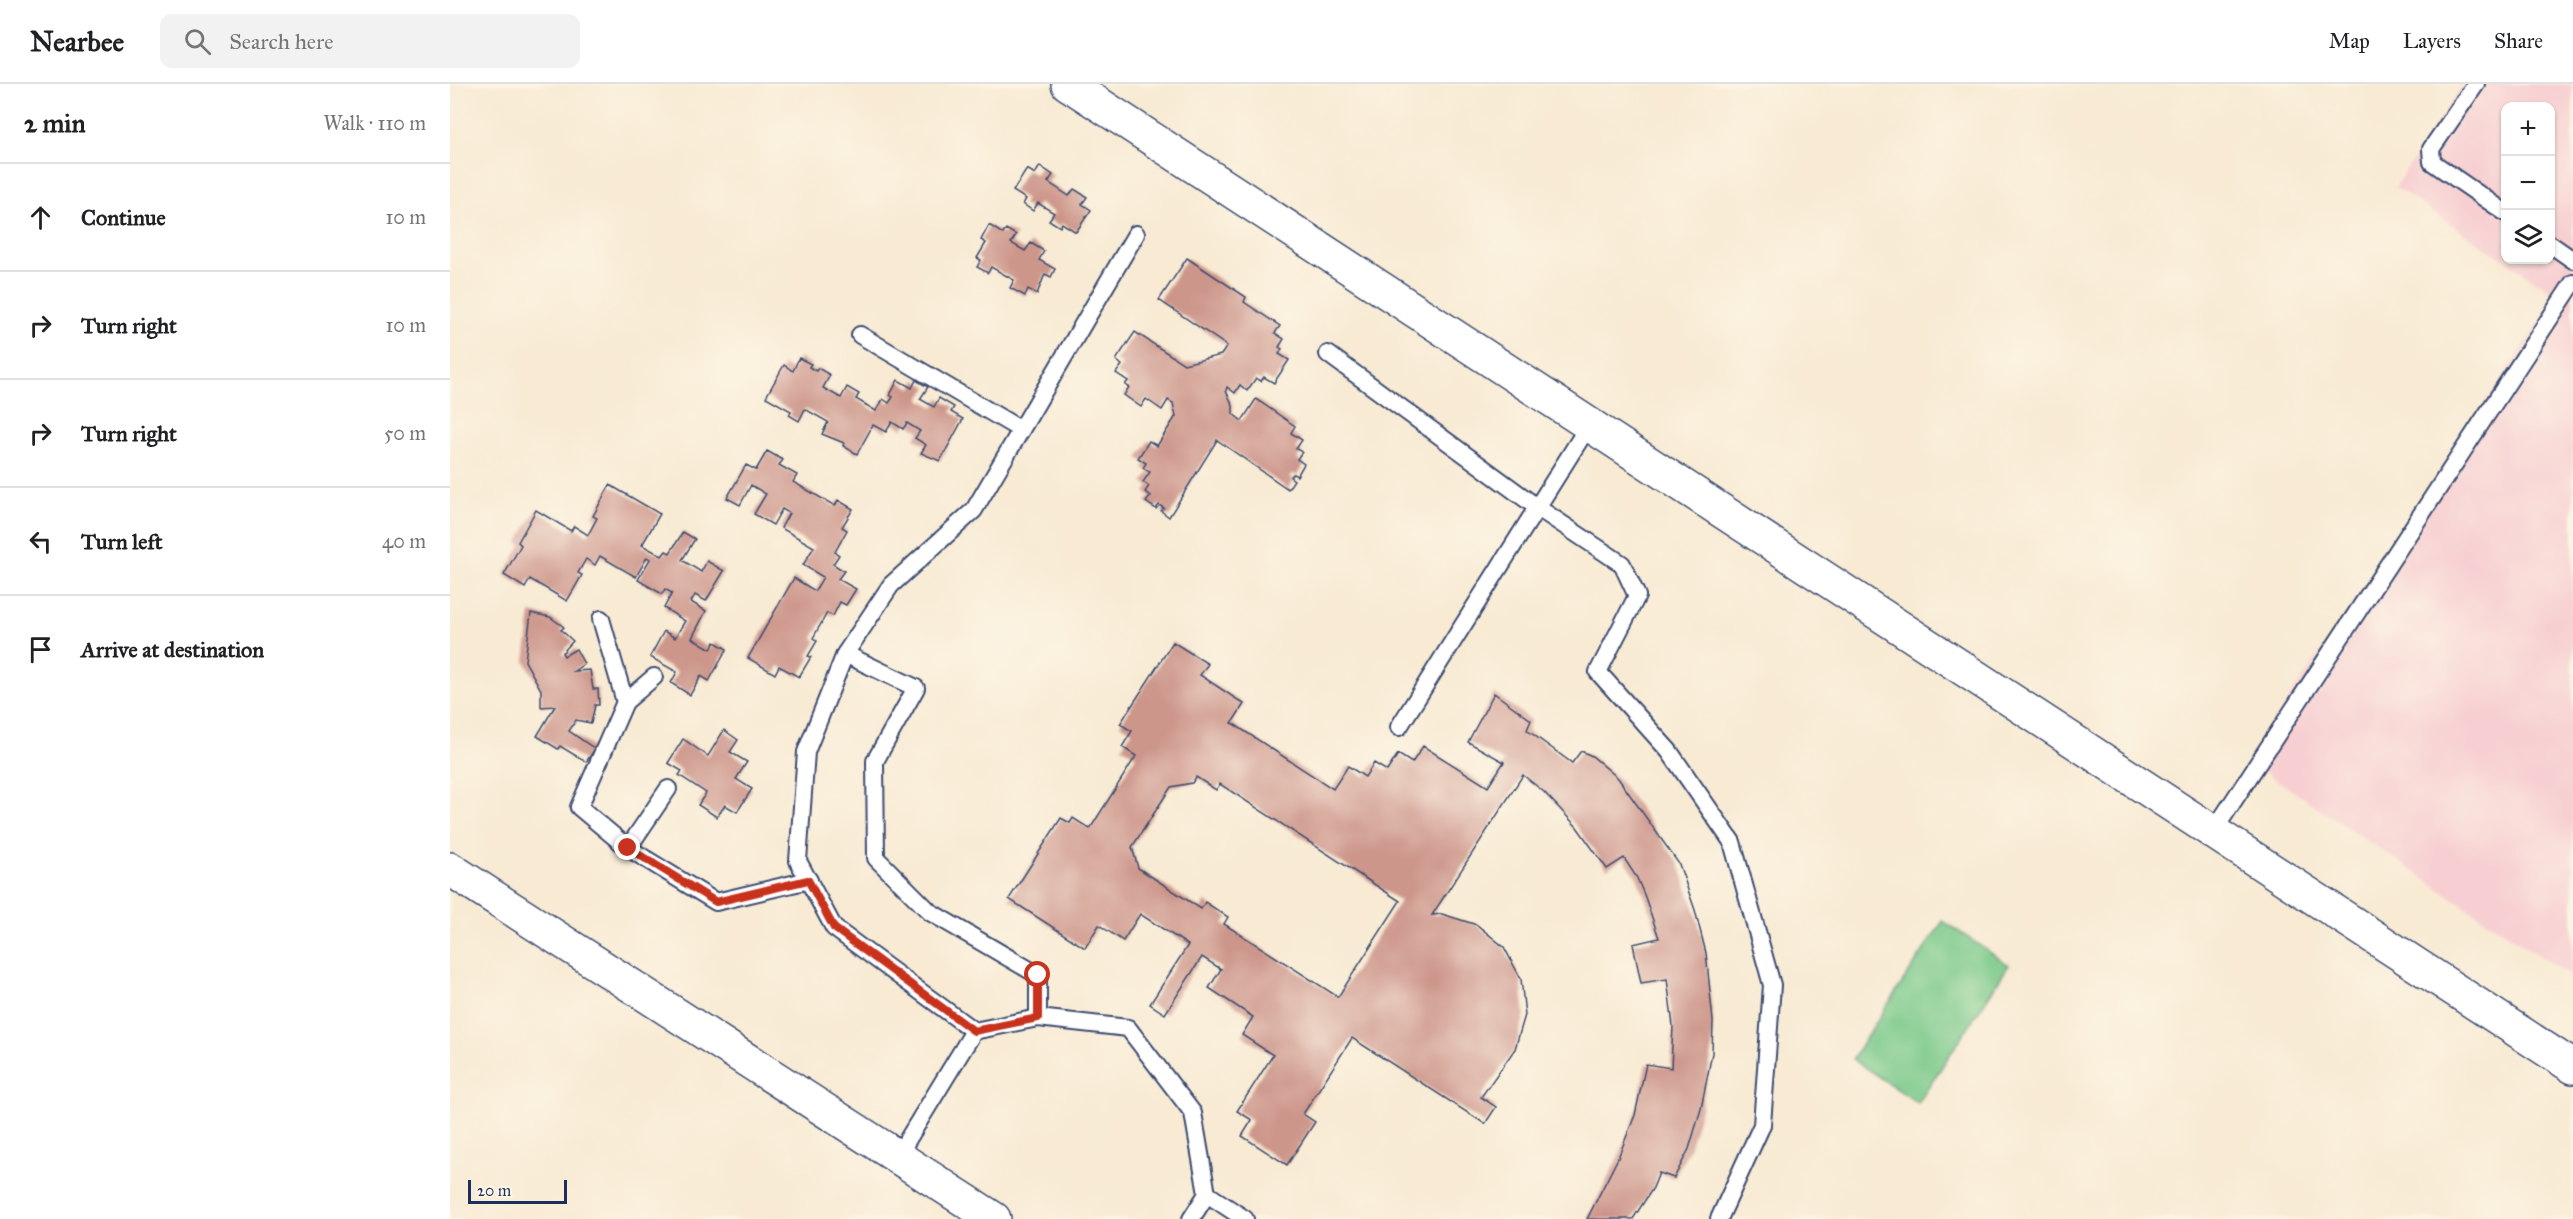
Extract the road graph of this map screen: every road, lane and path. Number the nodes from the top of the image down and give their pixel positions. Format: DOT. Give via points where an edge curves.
graph roads {
  1 [pos="1068,84"];
  2 [pos="2476,84"];
  3 [pos="2501,210"];
  4 [pos="1136,234"];
  5 [pos="2555,247"];
  6 [pos="2573,260"];
  7 [pos="2573,283"];
  8 [pos="860,335"];
  9 [pos="1328,354"];
  10 [pos="1589,425"];
  11 [pos="1021,430"];
  12 [pos="1538,508"];
  13 [pos="601,619"];
  14 [pos="845,654"];
  15 [pos="654,677"];
  16 [pos="625,702"];
  17 [pos="1399,727"];
  18 [pos="668,789"];
  19 [pos="2213,832"];
  20 [pos="628,848"];
  21 [pos="450,869"];
  22 [pos="808,880"];
  23 [pos="1038,1018"];
  24 [pos="974,1031"];
  25 [pos="2573,1067"];
  26 [pos="897,1157"];
  27 [pos="1207,1194"];
  28 [pos="994,1219"];
  29 [pos="1191,1219"];
  30 [pos="1245,1219"];
  31 [pos="1719,1219"];
  1 -- 10 [label="street"];
  2 -- 3 [label="lane" via="2430,149 2432,162"];
  4 -- 11 [label="lane"];
  5 -- 6 [label="lane"];
  7 -- 19 [label="lane"];
  8 -- 11 [label="lane"];
  9 -- 12 [label="lane"];
  10 -- 12 [label="lane"];
  10 -- 19 [label="street"];
  11 -- 14 [label="lane" via="974,510 891,585"];
  12 -- 17 [label="lane"];
  12 -- 31 [label="lane" via="1622,564 1637,596 1598,672 1669,751 1732,842 1772,985 1762,1125"];
  13 -- 16 [label="lane"];
  14 -- 22 [label="lane" via="806,752 798,861"];
  14 -- 23 [label="lane" via="916,687 875,761 876,858 930,912 1038,975"];
  15 -- 16 [label="lane"];
  16 -- 20 [label="lane" via="579,807"];
  18 -- 20 [label="lane"];
  19 -- 25 [label="street"];
  20 -- 22 [label="lane" via="716,902"];
  21 -- 26 [label="street"];
  22 -- 24 [label="lane" via="834,928"];
  23 -- 24 [label="lane"];
  23 -- 27 [label="lane" via="1128,1028 1193,1113"];
  24 -- 26 [label="lane"];
  26 -- 28 [label="street"];
  27 -- 29 [label="lane"];
  27 -- 30 [label="lane"];
}
